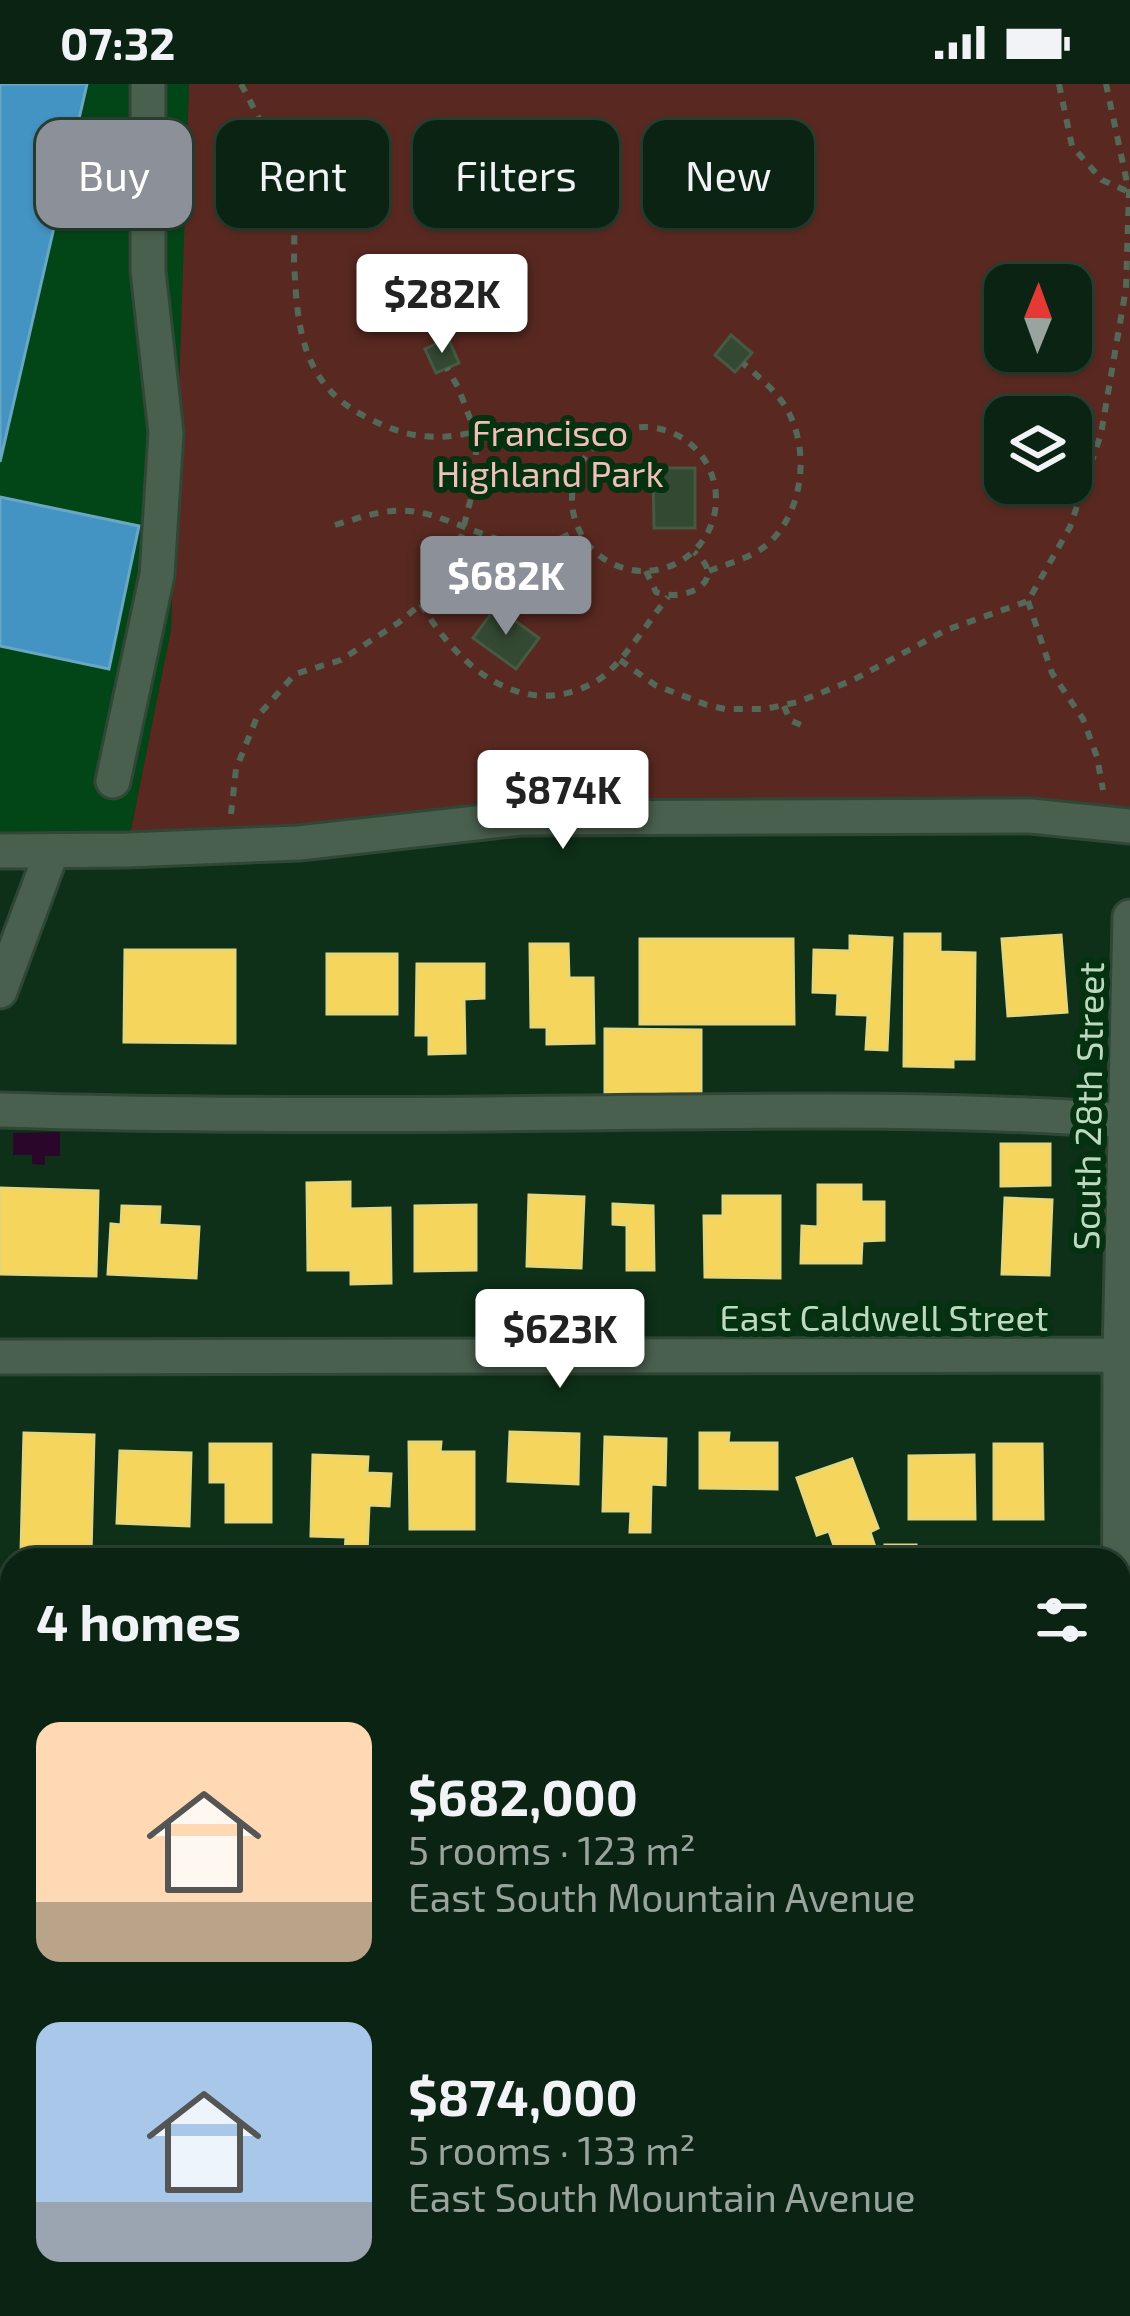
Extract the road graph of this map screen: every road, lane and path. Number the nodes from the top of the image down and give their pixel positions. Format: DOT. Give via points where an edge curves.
graph roads {
  1 [pos="148,84"];
  2 [pos="241,84"];
  3 [pos="1059,84"];
  4 [pos="1106,84"];
  5 [pos="1129,192"];
  6 [pos="742,363"];
  7 [pos="447,368"];
  8 [pos="475,432"];
  9 [pos="335,525"];
  10 [pos="466,525"];
  11 [pos="578,530"];
  12 [pos="694,552"];
  13 [pos="646,571"];
  14 [pos="709,571"];
  15 [pos="668,597"];
  16 [pos="1028,601"];
  17 [pos="421,604"];
  18 [pos="620,660"];
  19 [pos="784,706"];
  20 [pos="801,724"];
  21 [pos="113,781"];
  22 [pos="1119,825"];
  23 [pos="232,847"];
  24 [pos="0,851"];
  25 [pos="52,851"];
  26 [pos="1130,917"];
  27 [pos="0,992"];
  28 [pos="0,1111"];
  29 [pos="1126,1120"];
  30 [pos="1127,1354"];
  31 [pos="0,1357"];
  32 [pos="1122,1548"];
  1 -- 21 [label="street" via="148,272 166,433 157,574"];
  2 -- 8 [label="path" via="266,131 293,216 298,316 318,377 355,412 402,433 443,439"];
  3 -- 5 [label="path" via="1072,146 1102,180"];
  4 -- 5 [label="path"];
  5 -- 16 [label="path" via="1126,288 1101,434 1070,527"];
  6 -- 14 [label="path" via="784,404 796,428 799,483 787,520 766,545"];
  7 -- 8 [label="path"];
  8 -- 10 [label="path"];
  9 -- 10 [label="path" via="381,511"];
  10 -- 11 [label="path" via="524,545"];
  10 -- 17 [label="path" via="455,561"];
  11 -- 12 [label="path" via="571,490 595,444 642,426 674,432 710,467 716,491 709,531"];
  11 -- 13 [label="path" via="613,565"];
  12 -- 13 [label="path"];
  12 -- 14 [label="path"];
  13 -- 15 [label="path"];
  14 -- 15 [label="path" via="692,592"];
  15 -- 18 [label="path"];
  16 -- 19 [label="path"];
  16 -- 22 [label="path" via="1052,673 1083,719"];
  17 -- 18 [label="path" via="463,661 514,692 558,697 598,681"];
  17 -- 23 [label="path" via="341,660 295,674 257,717 236,769"];
  18 -- 19 [label="path" via="655,685 707,705"];
  19 -- 20 [label="path"];
  22 -- 23 [label="street" via="1031,816 520,818"];
  23 -- 25 [label="street"];
  24 -- 25 [label="street"];
  25 -- 27 [label="street"];
  26 -- 29 [label="street, South 28th Street"];
  28 -- 29 [label="street" via="807,1110"];
  29 -- 30 [label="street, South 28th Street"];
  30 -- 31 [label="street, East Caldwell Street"];
  30 -- 32 [label="street, South 28th Street"];
}
